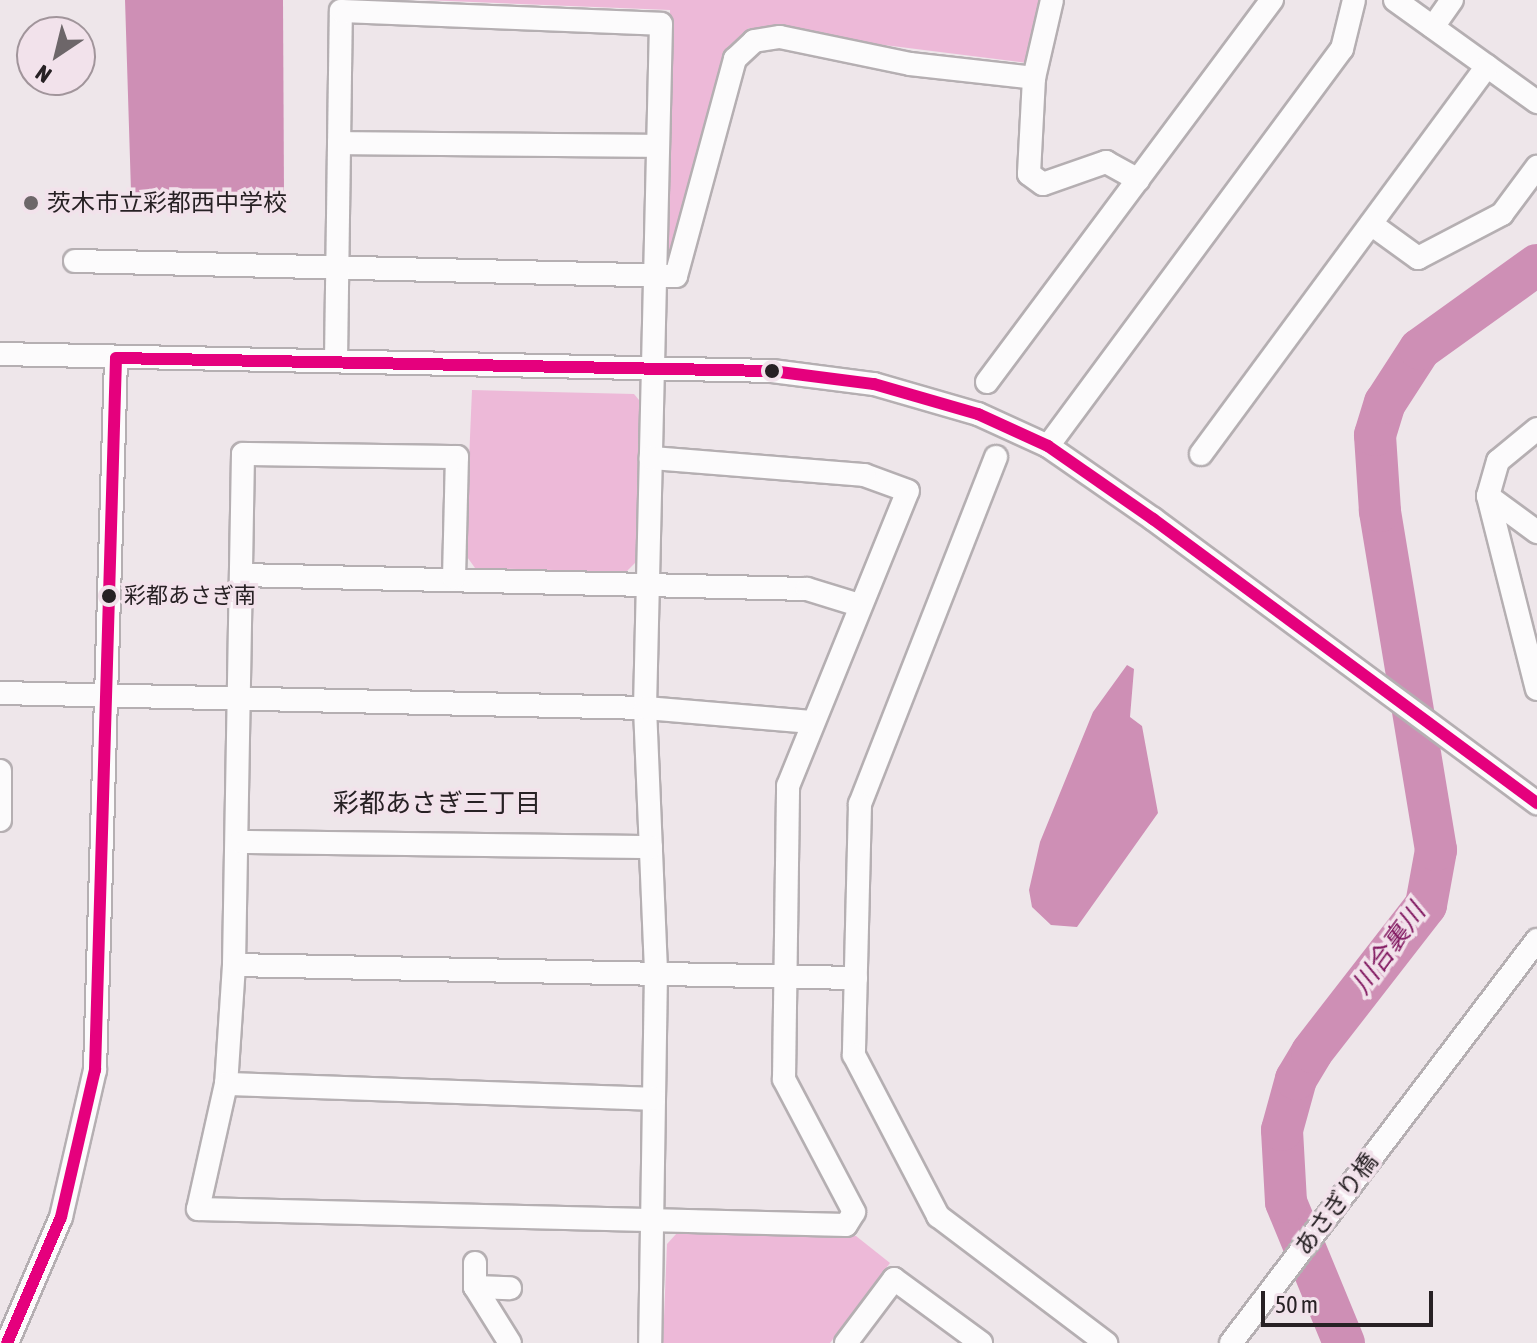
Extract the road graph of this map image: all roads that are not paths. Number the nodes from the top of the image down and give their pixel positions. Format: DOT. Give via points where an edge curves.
graph roads {
  1 [pos="1052,0"];
  2 [pos="1272,0"];
  3 [pos="1354,0"];
  4 [pos="1395,0"];
  5 [pos="1452,0"];
  6 [pos="1433,27"];
  7 [pos="1487,66"];
  8 [pos="1034,78"];
  9 [pos="1537,102"];
  10 [pos="339,143"];
  11 [pos="658,146"];
  12 [pos="1537,167"];
  13 [pos="1138,180"];
  14 [pos="1371,224"];
  15 [pos="75,261"];
  16 [pos="337,265"];
  17 [pos="655,274"];
  18 [pos="0,354"];
  19 [pos="116,358"];
  20 [pos="336,360"];
  21 [pos="653,371"];
  22 [pos="987,382"];
  23 [pos="1537,429"];
  24 [pos="1048,446"];
  25 [pos="1201,454"];
  26 [pos="996,457"];
  27 [pos="651,458"];
  28 [pos="1488,496"];
  29 [pos="1537,532"];
  30 [pos="242,575"];
  31 [pos="454,578"];
  32 [pos="648,581"];
  33 [pos="859,605"];
  34 [pos="1537,689"];
  35 [pos="0,693"];
  36 [pos="108,697"];
  37 [pos="240,699"];
  38 [pos="645,708"];
  39 [pos="812,722"];
  40 [pos="0,771"];
  41 [pos="1537,803"];
  42 [pos="0,820"];
  43 [pos="240,842"];
  44 [pos="651,847"];
  45 [pos="1537,940"];
  46 [pos="234,965"];
  47 [pos="656,972"];
  48 [pos="784,976"];
  49 [pos="856,978"];
  50 [pos="226,1084"];
  51 [pos="654,1099"];
  52 [pos="651,1222"];
  53 [pos="475,1263"];
  54 [pos="475,1287"];
  55 [pos="510,1288"];
  56 [pos="7,1343"];
  57 [pos="510,1343"];
  58 [pos="650,1343"];
  59 [pos="846,1343"];
  60 [pos="981,1343"];
  61 [pos="1106,1343"];
  62 [pos="1231,1343"];
  1 -- 8 [label="street"];
  2 -- 13 [label="street"];
  3 -- 24 [label="street" via="1342,49"];
  4 -- 6 [label="street"];
  5 -- 6 [label="street"];
  6 -- 7 [label="street"];
  7 -- 9 [label="street"];
  7 -- 14 [label="street"];
  8 -- 13 [label="street" via="1029,174 1043,184 1106,162"];
  8 -- 17 [label="street" via="910,64 780,37 754,41 735,59 676,276"];
  10 -- 11 [label="street"];
  10 -- 11 [label="street" via="341,11 661,24"];
  10 -- 16 [label="street"];
  11 -- 17 [label="street"];
  12 -- 14 [label="street" via="1502,214 1418,258"];
  13 -- 22 [label="street"];
  14 -- 25 [label="street"];
  15 -- 16 [label="street"];
  16 -- 17 [label="street"];
  16 -- 20 [label="street"];
  17 -- 21 [label="street"];
  18 -- 19 [label="street"];
  19 -- 20 [label="street"];
  19 -- 36 [label="street"];
  20 -- 21 [label="street"];
  21 -- 24 [label="street" via="772,371 874,384 978,414"];
  21 -- 27 [label="street"];
  23 -- 28 [label="street" via="1498,461"];
  24 -- 41 [label="street"];
  26 -- 49 [label="street" via="860,804"];
  27 -- 32 [label="street"];
  27 -- 33 [label="street" via="864,475 908,491"];
  28 -- 29 [label="street"];
  28 -- 34 [label="street"];
  30 -- 31 [label="street"];
  30 -- 31 [label="street" via="243,454 289,454 457,457"];
  30 -- 37 [label="street"];
  31 -- 32 [label="street"];
  32 -- 33 [label="street" via="807,589"];
  32 -- 38 [label="street"];
  33 -- 39 [label="street"];
  35 -- 36 [label="street"];
  36 -- 37 [label="street"];
  36 -- 56 [label="street" via="95,1070 61,1217"];
  37 -- 38 [label="street"];
  37 -- 43 [label="street"];
  38 -- 39 [label="street"];
  38 -- 44 [label="street"];
  39 -- 48 [label="street" via="788,786"];
  40 -- 42 [label="street"];
  43 -- 44 [label="street"];
  43 -- 46 [label="street"];
  44 -- 47 [label="street"];
  45 -- 62 [label="street, あさぎり橋"];
  46 -- 47 [label="street"];
  46 -- 50 [label="street"];
  47 -- 48 [label="street"];
  47 -- 51 [label="street"];
  48 -- 49 [label="street"];
  48 -- 52 [label="street" via="784,1079 854,1212 846,1225"];
  49 -- 61 [label="street" via="854,1055 938,1216"];
  50 -- 51 [label="street"];
  50 -- 52 [label="street" via="198,1209"];
  51 -- 52 [label="street"];
  52 -- 58 [label="street"];
  53 -- 54 [label="street"];
  54 -- 55 [label="street"];
  54 -- 57 [label="street"];
  59 -- 60 [label="street" via="894,1279"];
}
